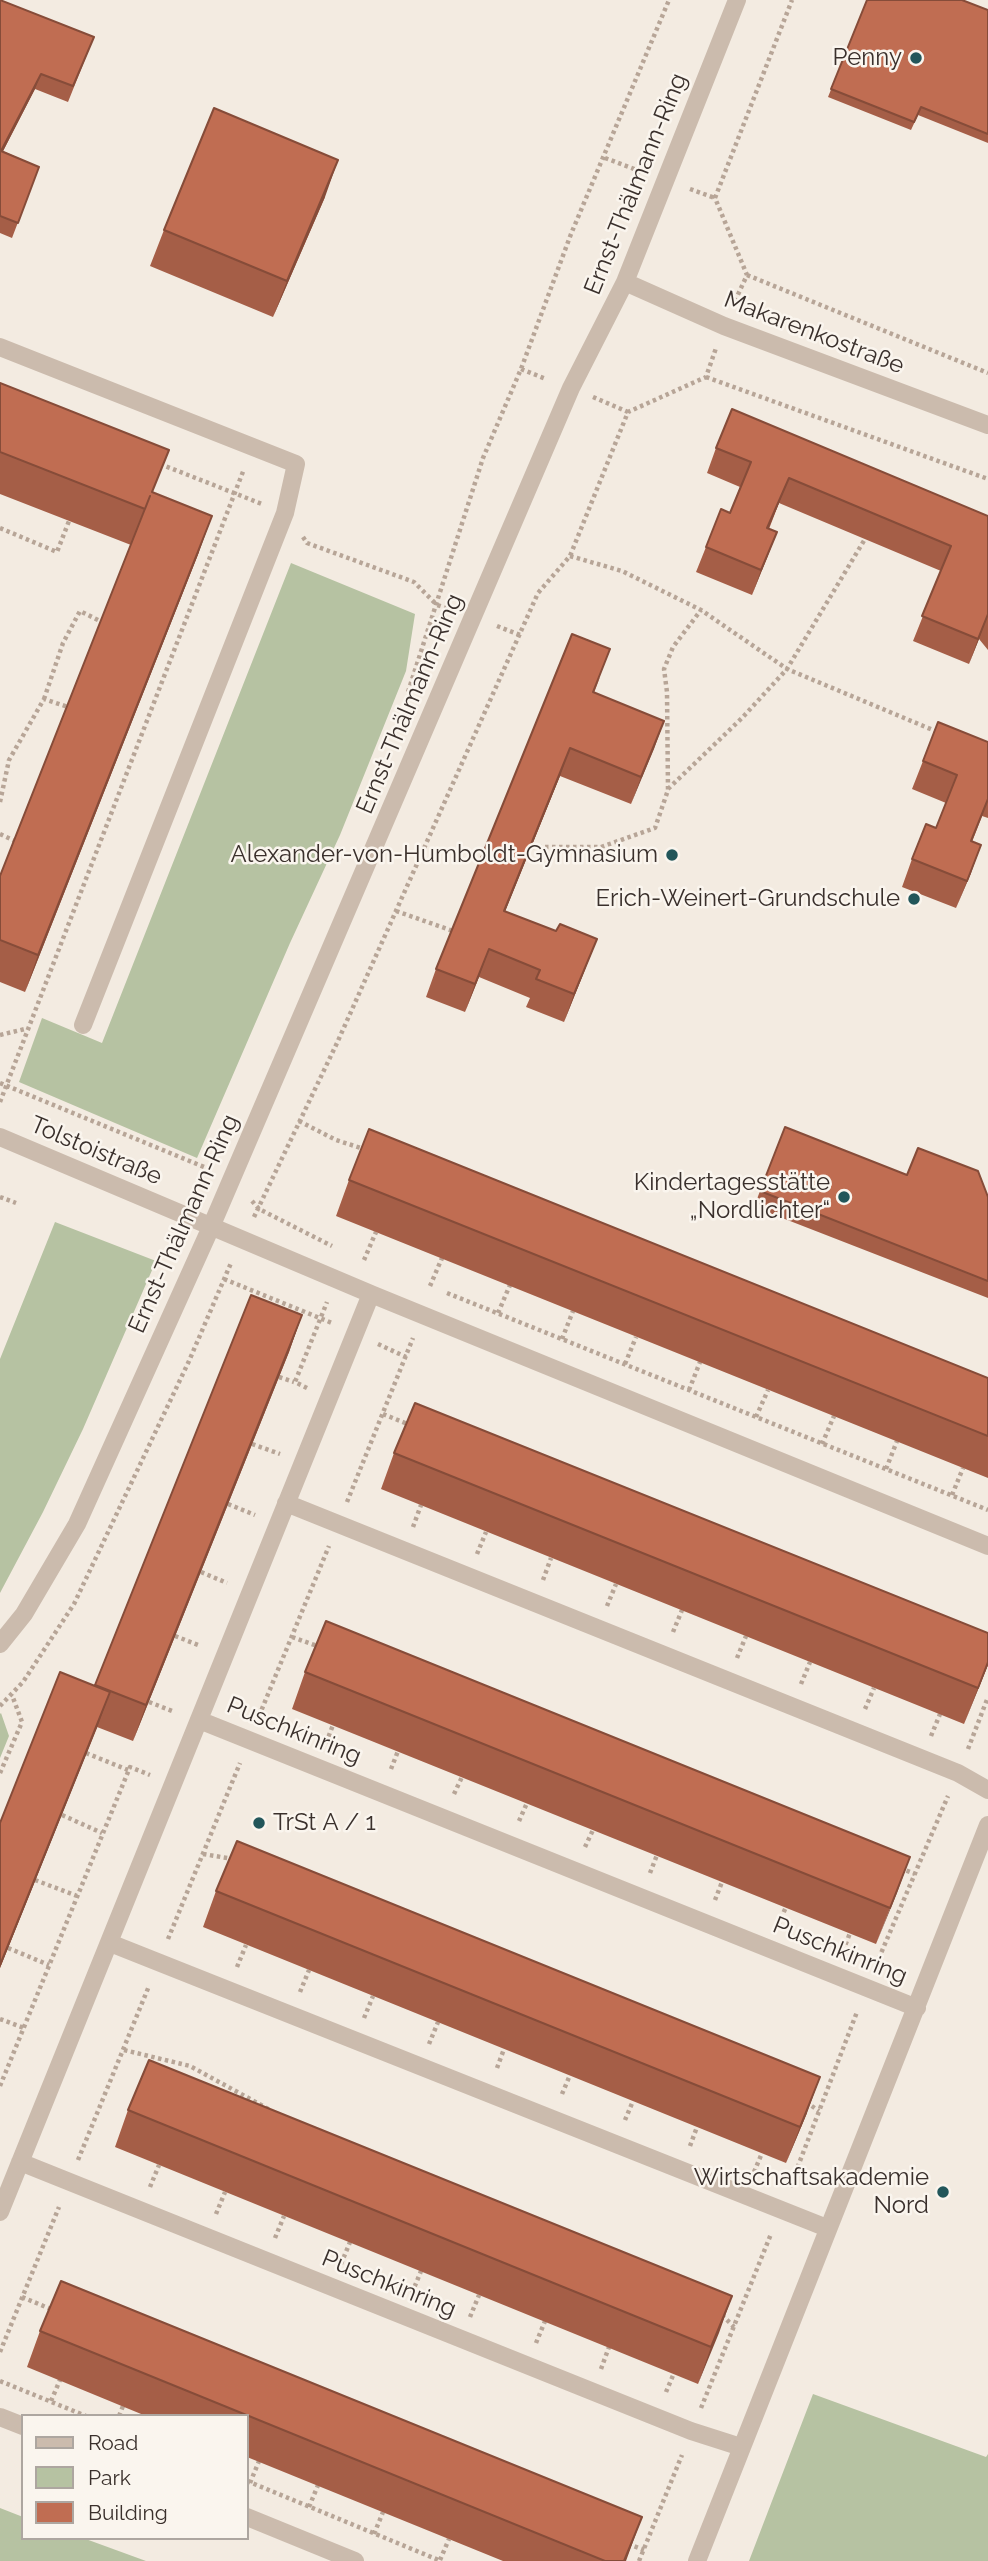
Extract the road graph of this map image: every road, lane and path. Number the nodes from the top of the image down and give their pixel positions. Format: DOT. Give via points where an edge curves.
graph roads {
  1 [pos="669,0"];
  2 [pos="737,0"];
  3 [pos="792,0"];
  4 [pos="747,275"];
  5 [pos="625,282"];
  6 [pos="724,326"];
  7 [pos="0,347"];
  8 [pos="988,373"];
  9 [pos="706,377"];
  10 [pos="988,425"];
  11 [pos="253,447"];
  12 [pos="149,459"];
  13 [pos="988,479"];
  14 [pos="234,493"];
  15 [pos="285,513"];
  16 [pos="69,521"];
  17 [pos="0,528"];
  18 [pos="865,539"];
  19 [pos="570,556"];
  20 [pos="701,610"];
  21 [pos="102,622"];
  22 [pos="499,627"];
  23 [pos="520,635"];
  24 [pos="787,669"];
  25 [pos="44,699"];
  26 [pos="68,707"];
  27 [pos="945,735"];
  28 [pos="668,790"];
  29 [pos="0,802"];
  30 [pos="0,834"];
  31 [pos="15,841"];
  32 [pos="531,847"];
  33 [pos="396,911"];
  34 [pos="453,931"];
  35 [pos="83,1025"];
  36 [pos="26,1029"];
  37 [pos="0,1035"];
  38 [pos="2,1084"];
  39 [pos="0,1102"];
  40 [pos="299,1121"];
  41 [pos="0,1137"];
  42 [pos="377,1153"];
  43 [pos="232,1179"];
  44 [pos="0,1197"];
  45 [pos="16,1203"];
  46 [pos="259,1209"];
  47 [pos="211,1227"];
  48 [pos="376,1232"];
  49 [pos="241,1239"];
  50 [pos="346,1252"];
  51 [pos="442,1258"];
  52 [pos="364,1260"];
  53 [pos="375,1264"];
  54 [pos="224,1279"];
  55 [pos="336,1279"];
  56 [pos="419,1282"];
  57 [pos="510,1285"];
  58 [pos="430,1286"];
  59 [pos="446,1293"];
  60 [pos="371,1294"];
  61 [pos="573,1311"];
  62 [pos="498,1313"];
  63 [pos="422,1316"];
  64 [pos="321,1318"];
  65 [pos="356,1333"];
  66 [pos="636,1336"];
  67 [pos="562,1339"];
  68 [pos="406,1357"];
  69 [pos="700,1362"];
  70 [pos="625,1364"];
  71 [pos="279,1377"];
  72 [pos="295,1382"];
  73 [pos="311,1390"];
  74 [pos="688,1390"];
  75 [pos="768,1390"];
  76 [pos="383,1414"];
  77 [pos="834,1416"];
  78 [pos="757,1417"];
  79 [pos="420,1429"];
  80 [pos="897,1441"];
  81 [pos="252,1444"];
  82 [pos="822,1444"];
  83 [pos="284,1456"];
  84 [pos="963,1468"];
  85 [pos="886,1469"];
  86 [pos="952,1495"];
  87 [pos="286,1503"];
  88 [pos="228,1504"];
  89 [pos="421,1506"];
  90 [pos="988,1510"];
  91 [pos="259,1517"];
  92 [pos="338,1524"];
  93 [pos="411,1531"];
  94 [pos="486,1532"];
  95 [pos="988,1546"];
  96 [pos="476,1557"];
  97 [pos="551,1558"];
  98 [pos="201,1572"];
  99 [pos="541,1584"];
  100 [pos="616,1584"];
  101 [pos="231,1585"];
  102 [pos="605,1609"];
  103 [pos="682,1610"];
  104 [pos="175,1636"];
  105 [pos="671,1636"];
  106 [pos="746,1636"];
  107 [pos="292,1637"];
  108 [pos="0,1644"];
  109 [pos="205,1648"];
  110 [pos="329,1650"];
  111 [pos="736,1662"];
  112 [pos="810,1662"];
  113 [pos="800,1688"];
  114 [pos="874,1688"];
  115 [pos="12,1695"];
  116 [pos="988,1697"];
  117 [pos="149,1702"];
  118 [pos="0,1706"];
  119 [pos="179,1713"];
  120 [pos="864,1713"];
  121 [pos="940,1714"];
  122 [pos="199,1720"];
  123 [pos="333,1725"];
  124 [pos="250,1740"];
  125 [pos="930,1740"];
  126 [pos="398,1751"];
  127 [pos="86,1753"];
  128 [pos="321,1753"];
  129 [pos="128,1770"];
  130 [pos="0,1773"];
  131 [pos="958,1773"];
  132 [pos="153,1776"];
  133 [pos="386,1779"];
  134 [pos="988,1790"];
  135 [pos="62,1815"];
  136 [pos="988,1825"];
  137 [pos="103,1833"];
  138 [pos="203,1854"];
  139 [pos="244,1862"];
  140 [pos="891,1864"];
  141 [pos="915,1874"];
  142 [pos="35,1880"];
  143 [pos="77,1896"];
  144 [pos="110,1943"];
  145 [pos="246,1945"];
  146 [pos="8,1948"];
  147 [pos="159,1962"];
  148 [pos="50,1965"];
  149 [pos="309,1970"];
  150 [pos="235,1972"];
  151 [pos="867,1988"];
  152 [pos="373,1996"];
  153 [pos="298,1997"];
  154 [pos="917,2008"];
  155 [pos="0,2020"];
  156 [pos="438,2022"];
  157 [pos="362,2023"];
  158 [pos="24,2028"];
  159 [pos="124,2049"];
  160 [pos="427,2049"];
  161 [pos="504,2049"];
  162 [pos="179,2063"];
  163 [pos="174,2074"];
  164 [pos="494,2076"];
  165 [pos="570,2076"];
  166 [pos="0,2086"];
  167 [pos="242,2093"];
  168 [pos="800,2099"];
  169 [pos="633,2101"];
  170 [pos="238,2103"];
  171 [pos="559,2103"];
  172 [pos="820,2112"];
  173 [pos="282,2117"];
  174 [pos="697,2127"];
  175 [pos="622,2128"];
  176 [pos="762,2153"];
  177 [pos="686,2154"];
  178 [pos="20,2162"];
  179 [pos="159,2165"];
  180 [pos="751,2180"];
  181 [pos="69,2182"];
  182 [pos="149,2191"];
  183 [pos="225,2192"];
  184 [pos="781,2210"];
  185 [pos="0,2211"];
  186 [pos="284,2216"];
  187 [pos="215,2218"];
  188 [pos="827,2228"];
  189 [pos="274,2241"];
  190 [pos="350,2242"];
  191 [pos="340,2268"];
  192 [pos="421,2271"];
  193 [pos="479,2295"];
  194 [pos="22,2297"];
  195 [pos="411,2297"];
  196 [pos="716,2310"];
  197 [pos="61,2313"];
  198 [pos="469,2321"];
  199 [pos="545,2321"];
  200 [pos="734,2327"];
  201 [pos="535,2347"];
  202 [pos="609,2347"];
  203 [pos="0,2352"];
  204 [pos="599,2373"];
  205 [pos="674,2373"];
  206 [pos="60,2380"];
  207 [pos="0,2381"];
  208 [pos="663,2399"];
  209 [pos="51,2401"];
  210 [pos="123,2406"];
  211 [pos="81,2414"];
  212 [pos="120,2414"];
  213 [pos="0,2417"];
  214 [pos="21,2425"];
  215 [pos="691,2431"];
  216 [pos="741,2447"];
  217 [pos="259,2461"];
  218 [pos="248,2482"];
  219 [pos="318,2485"];
  220 [pos="309,2507"];
  221 [pos="383,2512"];
  222 [pos="248,2517"];
  223 [pos="374,2534"];
  224 [pos="449,2539"];
  225 [pos="618,2540"];
  226 [pos="643,2550"];
  227 [pos="355,2561"];
  228 [pos="441,2561"];
  229 [pos="639,2561"];
  230 [pos="698,2561"];
  1 -- 15 [label="path" via="484,458 438,605 414,582 307,543"];
  2 -- 5 [label="street, Ernst-Thälmann-Ring"];
  3 -- 4 [label="path" via="715,198"];
  4 -- 6 [label="path"];
  4 -- 8 [label="path"];
  5 -- 6 [label="street, Makarenkostraße"];
  5 -- 43 [label="street, Ernst-Thälmann-Ring" via="572,388"];
  6 -- 9 [label="path"];
  6 -- 10 [label="street, Makarenkostraße"];
  7 -- 11 [label="street"];
  9 -- 13 [label="path"];
  9 -- 19 [label="path" via="628,412"];
  11 -- 14 [label="path"];
  11 -- 15 [label="street" via="296,464"];
  12 -- 14 [label="path"];
  14 -- 15 [label="path"];
  14 -- 36 [label="path"];
  15 -- 35 [label="street"];
  16 -- 17 [label="path" via="57,552"];
  18 -- 24 [label="path"];
  19 -- 20 [label="path" via="622,570"];
  19 -- 23 [label="path" via="538,593"];
  20 -- 24 [label="path"];
  20 -- 28 [label="path" via="664,668"];
  21 -- 25 [label="path" via="79,611"];
  22 -- 23 [label="path"];
  23 -- 33 [label="path"];
  24 -- 27 [label="path"];
  24 -- 28 [label="path"];
  25 -- 26 [label="path"];
  25 -- 29 [label="path" via="9,760"];
  28 -- 32 [label="path" via="655,828 601,847"];
  30 -- 31 [label="path"];
  33 -- 34 [label="path"];
  33 -- 40 [label="path"];
  36 -- 37 [label="path"];
  36 -- 38 [label="path"];
  38 -- 39 [label="path"];
  38 -- 43 [label="path"];
  40 -- 42 [label="path" via="336,1140"];
  40 -- 46 [label="path"];
  41 -- 47 [label="street, Tolstoistraße"];
  43 -- 46 [label="path"];
  43 -- 47 [label="street, Ernst-Thälmann-Ring"];
  44 -- 45 [label="path"];
  46 -- 49 [label="path"];
  46 -- 50 [label="path"];
  47 -- 49 [label="street"];
  47 -- 108 [label="street, Ernst-Thälmann-Ring" via="77,1524 24,1614"];
  48 -- 52 [label="path"];
  49 -- 54 [label="path"];
  49 -- 55 [label="street"];
  50 -- 52 [label="path"];
  50 -- 55 [label="path"];
  51 -- 58 [label="path"];
  52 -- 53 [label="path"];
  54 -- 64 [label="path"];
  54 -- 115 [label="path" via="74,1604"];
  55 -- 60 [label="street"];
  55 -- 64 [label="path"];
  56 -- 58 [label="path"];
  57 -- 62 [label="path"];
  58 -- 63 [label="path"];
  59 -- 62 [label="path"];
  60 -- 63 [label="street"];
  60 -- 65 [label="street, Puschkinring"];
  61 -- 67 [label="path"];
  62 -- 67 [label="path"];
  63 -- 68 [label="path"];
  63 -- 95 [label="street"];
  64 -- 65 [label="path"];
  64 -- 72 [label="path"];
  65 -- 68 [label="path"];
  65 -- 87 [label="street, Puschkinring"];
  66 -- 70 [label="path"];
  67 -- 70 [label="path"];
  68 -- 76 [label="path"];
  69 -- 74 [label="path"];
  70 -- 74 [label="path"];
  71 -- 72 [label="path"];
  72 -- 73 [label="path"];
  74 -- 78 [label="path"];
  75 -- 78 [label="path"];
  76 -- 79 [label="path"];
  76 -- 92 [label="path"];
  77 -- 82 [label="path"];
  78 -- 82 [label="path"];
  80 -- 85 [label="path"];
  81 -- 83 [label="path"];
  82 -- 85 [label="path"];
  84 -- 86 [label="path"];
  85 -- 86 [label="path"];
  86 -- 90 [label="path"];
  87 -- 92 [label="street"];
  87 -- 122 [label="street, Puschkinring"];
  88 -- 91 [label="path"];
  89 -- 93 [label="path"];
  92 -- 107 [label="path"];
  92 -- 131 [label="street"];
  94 -- 96 [label="path"];
  97 -- 99 [label="path"];
  98 -- 101 [label="path"];
  100 -- 102 [label="path"];
  103 -- 105 [label="path"];
  104 -- 109 [label="path"];
  106 -- 111 [label="path"];
  107 -- 110 [label="path"];
  107 -- 124 [label="path"];
  112 -- 113 [label="path"];
  114 -- 120 [label="path"];
  115 -- 118 [label="path"];
  115 -- 130 [label="path" via="22,1722"];
  116 -- 131 [label="path"];
  117 -- 119 [label="path"];
  121 -- 125 [label="path"];
  122 -- 124 [label="street, Puschkinring"];
  122 -- 144 [label="street, Puschkinring"];
  123 -- 128 [label="path"];
  124 -- 138 [label="path"];
  124 -- 151 [label="street, Puschkinring"];
  126 -- 133 [label="path"];
  127 -- 129 [label="path"];
  129 -- 132 [label="path"];
  129 -- 137 [label="path"];
  131 -- 134 [label="street"];
  131 -- 141 [label="path"];
  135 -- 137 [label="path"];
  136 -- 154 [label="street, Puschkinring"];
  137 -- 143 [label="path"];
  138 -- 139 [label="path"];
  138 -- 147 [label="path"];
  140 -- 141 [label="path"];
  141 -- 151 [label="path"];
  142 -- 143 [label="path"];
  143 -- 148 [label="path"];
  144 -- 147 [label="street"];
  144 -- 178 [label="street, Puschkinring"];
  145 -- 150 [label="path"];
  146 -- 148 [label="path"];
  147 -- 159 [label="path"];
  147 -- 184 [label="street"];
  148 -- 158 [label="path"];
  149 -- 153 [label="path"];
  151 -- 154 [label="street, Puschkinring"];
  151 -- 172 [label="path"];
  152 -- 157 [label="path"];
  154 -- 188 [label="street, Puschkinring"];
  155 -- 158 [label="path"];
  156 -- 160 [label="path"];
  158 -- 166 [label="path"];
  159 -- 162 [label="path"];
  159 -- 181 [label="path"];
  161 -- 164 [label="path"];
  162 -- 163 [label="path"];
  162 -- 167 [label="path"];
  165 -- 171 [label="path"];
  167 -- 170 [label="path"];
  167 -- 173 [label="path"];
  168 -- 172 [label="path"];
  169 -- 175 [label="path"];
  172 -- 184 [label="path"];
  174 -- 177 [label="path"];
  176 -- 180 [label="path"];
  178 -- 181 [label="street, Puschkinring"];
  178 -- 185 [label="street, Puschkinring"];
  179 -- 182 [label="path"];
  181 -- 194 [label="path"];
  181 -- 215 [label="street, Puschkinring"];
  183 -- 187 [label="path"];
  184 -- 188 [label="street"];
  184 -- 200 [label="path"];
  186 -- 189 [label="path"];
  188 -- 216 [label="street, Puschkinring"];
  190 -- 191 [label="path"];
  192 -- 195 [label="path"];
  193 -- 198 [label="path"];
  194 -- 197 [label="path"];
  194 -- 203 [label="path"];
  196 -- 200 [label="path"];
  199 -- 201 [label="path"];
  200 -- 215 [label="path"];
  202 -- 204 [label="path"];
  205 -- 208 [label="path"];
  206 -- 209 [label="path"];
  207 -- 209 [label="path"];
  209 -- 211 [label="path"];
  210 -- 212 [label="path"];
  213 -- 214 [label="street"];
  215 -- 216 [label="street, Puschkinring"];
  215 -- 226 [label="path"];
  216 -- 230 [label="street, Puschkinring"];
  217 -- 218 [label="path"];
  218 -- 220 [label="path"];
  219 -- 220 [label="path"];
  220 -- 223 [label="path"];
  221 -- 223 [label="path"];
  222 -- 227 [label="street"];
  223 -- 228 [label="path"];
  224 -- 228 [label="path"];
  225 -- 226 [label="path"];
  226 -- 229 [label="path"];
}
